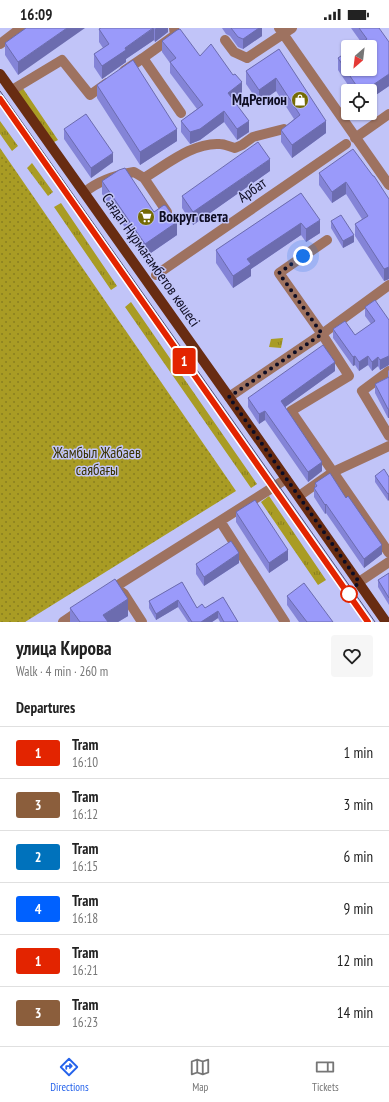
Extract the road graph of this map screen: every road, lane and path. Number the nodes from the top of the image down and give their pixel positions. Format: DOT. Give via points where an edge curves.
graph roads {
  1 [pos="21,28"];
  2 [pos="174,28"];
  3 [pos="292,28"];
  4 [pos="281,31"];
  5 [pos="226,40"];
  6 [pos="0,44"];
  7 [pos="143,58"];
  8 [pos="0,74"];
  9 [pos="12,90"];
  10 [pos="181,113"];
  11 [pos="389,114"];
  12 [pos="284,129"];
  13 [pos="355,138"];
  14 [pos="346,144"];
  15 [pos="144,178"];
  16 [pos="389,185"];
  17 [pos="85,192"];
  18 [pos="167,212"];
  19 [pos="327,240"];
  20 [pos="156,275"];
  21 [pos="389,285"];
  22 [pos="322,334"];
  23 [pos="389,371"];
  24 [pos="229,397"];
  25 [pos="389,436"];
  26 [pos="389,446"];
  27 [pos="333,472"];
  28 [pos="286,479"];
  29 [pos="299,496"];
  30 [pos="220,521"];
  31 [pos="389,553"];
  32 [pos="389,562"];
  33 [pos="359,582"];
  34 [pos="115,586"];
  35 [pos="63,622"];
  36 [pos="142,622"];
  37 [pos="284,622"];
  38 [pos="386,622"];
  1 -- 6 [label="street"];
  2 -- 7 [label="street" via="175,35"];
  3 -- 4 [label="street"];
  4 -- 5 [label="street" via="247,58 234,52"];
  4 -- 13 [label="street"];
  7 -- 9 [label="street" via="90,95 62,60"];
  7 -- 10 [label="street"];
  8 -- 9 [label="main road, Сағдат Нұрмағамбетов көшесі"];
  9 -- 17 [label="main road, Сағдат Нұрмағамбетов көшесі"];
  11 -- 13 [label="street"];
  12 -- 15 [label="street" via="253,137 235,148 220,144 203,145 189,150"];
  13 -- 16 [label="street"];
  14 -- 20 [label="street, Арбат"];
  15 -- 17 [label="street" via="134,172 121,174"];
  15 -- 18 [label="street"];
  17 -- 24 [label="main road, Сағдат Нұрмағамбетов көшесі"];
  19 -- 22 [label="street" via="279,273"];
  21 -- 22 [label="street"];
  22 -- 24 [label="street"];
  22 -- 27 [label="street" via="349,376 291,411"];
  23 -- 25 [label="street" via="362,391"];
  24 -- 28 [label="main road, Сағдат Нұрмағамбетов көшесі"];
  26 -- 27 [label="street"];
  27 -- 29 [label="street"];
  27 -- 31 [label="street"];
  28 -- 29 [label="main road, Сағдат Нұрмағамбетов көшесі"];
  28 -- 30 [label="street"];
  29 -- 33 [label="main road, Сағдат Нұрмағамбетов көшесі"];
  30 -- 34 [label="street"];
  30 -- 37 [label="street"];
  32 -- 33 [label="street"];
  33 -- 38 [label="main road, Сағдат Нұрмағамбетов көшесі"];
  34 -- 35 [label="street"];
  34 -- 36 [label="street" via="124,594"];
}
